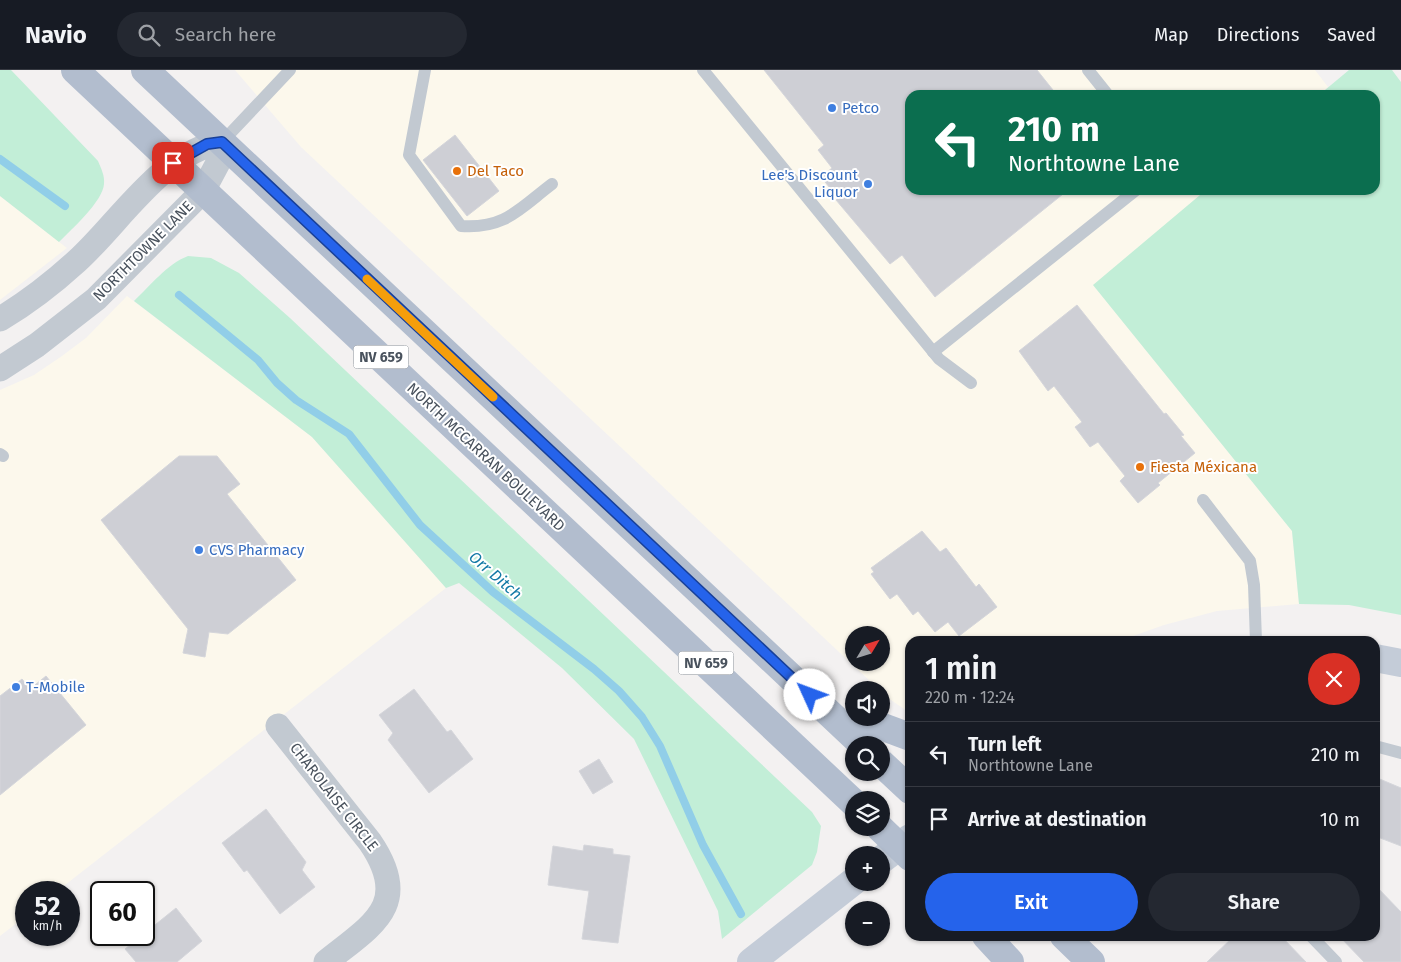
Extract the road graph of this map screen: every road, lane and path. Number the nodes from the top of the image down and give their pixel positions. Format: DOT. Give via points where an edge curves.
graph roads {
  1 [pos="75,70"];
  2 [pos="145,70"];
  3 [pos="290,70"];
  4 [pos="425,70"];
  5 [pos="703,70"];
  6 [pos="1088,70"];
  7 [pos="1104,90"];
  8 [pos="222,142"];
  9 [pos="173,163"];
  10 [pos="552,184"];
  11 [pos="203,191"];
  12 [pos="1130,195"];
  13 [pos="0,318"];
  14 [pos="933,352"];
  15 [pos="0,369"];
  16 [pos="971,383"];
  17 [pos="1203,500"];
  18 [pos="1256,636"];
  19 [pos="1380,659"];
  20 [pos="1401,664"];
  21 [pos="798,683"];
  22 [pos="845,710"];
  23 [pos="278,726"];
  24 [pos="880,726"];
  25 [pos="905,735"];
  26 [pos="854,736"];
  27 [pos="1380,747"];
  28 [pos="1400,749"];
  29 [pos="890,771"];
  30 [pos="905,785"];
  31 [pos="845,795"];
  32 [pos="887,836"];
  33 [pos="900,850"];
  34 [pos="845,888"];
  35 [pos="991,941"];
  36 [pos="1069,941"];
  37 [pos="1077,941"];
  38 [pos="1316,941"];
  39 [pos="1090,961"];
  40 [pos="326,962"];
  41 [pos="751,962"];
  42 [pos="1010,962"];
  43 [pos="1336,962"];
  1 -- 9 [label="main road, NORTH MCCARRAN BOULEVARD / NV 659"];
  2 -- 8 [label="main road, NV 659"];
  3 -- 8 [label="lane"];
  4 -- 10 [label="lane" via="409,155 461,226 478,227 503,221"];
  5 -- 14 [label="lane"];
  6 -- 7 [label="lane"];
  8 -- 9 [label="street" via="207,144"];
  8 -- 11 [label="street, NORTHTOWNE LANE" via="220,159"];
  8 -- 21 [label="main road, NV 659"];
  9 -- 11 [label="main road, NORTH MCCARRAN BOULEVARD / NV 659"];
  9 -- 13 [label="street" via="77,262"];
  11 -- 15 [label="street, NORTHTOWNE LANE" via="96,299"];
  11 -- 31 [label="main road, NORTH MCCARRAN BOULEVARD / NV 659"];
  12 -- 14 [label="lane"];
  14 -- 16 [label="lane"];
  17 -- 18 [label="lane" via="1250,561"];
  19 -- 20 [label="main road"];
  21 -- 22 [label="main road"];
  21 -- 26 [label="main road, NV 659"];
  23 -- 40 [label="street, CHAROLAISE CIRCLE" via="383,860 389,882 387,902 380,917"];
  24 -- 25 [label="main road"];
  27 -- 28 [label="lane"];
  29 -- 30 [label="main road"];
  32 -- 33 [label="main road"];
  34 -- 41 [label="main road"];
  35 -- 42 [label="main road"];
  36 -- 39 [label="main road"];
  37 -- 39 [label="main road"];
  38 -- 43 [label="lane"];
}
